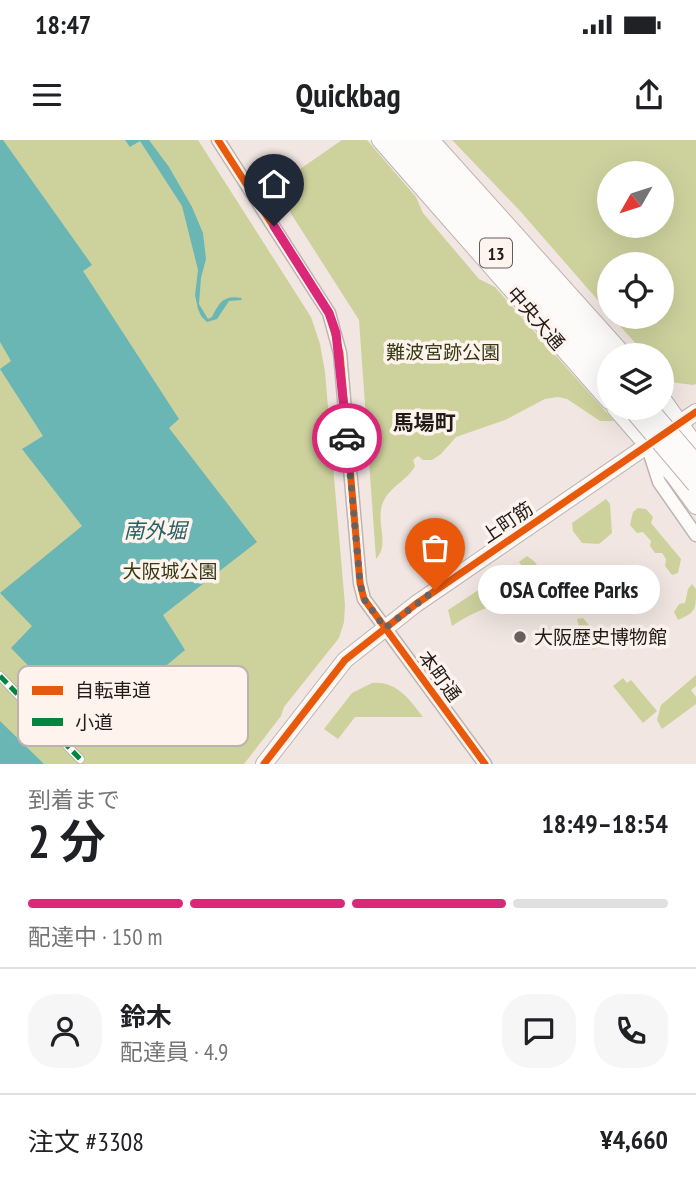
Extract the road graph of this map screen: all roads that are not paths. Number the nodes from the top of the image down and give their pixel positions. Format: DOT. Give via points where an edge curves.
graph roads {
  1 [pos="218,140"];
  2 [pos="380,140"];
  3 [pos="396,140"];
  4 [pos="413,140"];
  5 [pos="431,140"];
  6 [pos="613,343"];
  7 [pos="597,356"];
  8 [pos="597,357"];
  9 [pos="597,387"];
  10 [pos="696,412"];
  11 [pos="674,415"];
  12 [pos="626,420"];
  13 [pos="642,420"];
  14 [pos="658,420"];
  15 [pos="680,424"];
  16 [pos="696,436"];
  17 [pos="648,445"];
  18 [pos="696,446"];
  19 [pos="696,464"];
  20 [pos="696,484"];
  21 [pos="696,506"];
  22 [pos="696,535"];
  23 [pos="385,628"];
  24 [pos="0,676"];
  25 [pos="18,695"];
  26 [pos="67,746"];
  27 [pos="80,759"];
  28 [pos="264,764"];
  29 [pos="485,764"];
  1 -- 23 [label="street, 本町通" via="329,313 336,333 360,583 364,599"];
  2 -- 9 [label="main road, 中央大通"];
  3 -- 8 [label="highway, 13"];
  4 -- 7 [label="highway, 13"];
  5 -- 6 [label="main road"];
  10 -- 15 [label="main road, 上町筋"];
  11 -- 15 [label="main road"];
  12 -- 17 [label="main road"];
  13 -- 20 [label="highway, bridge"];
  14 -- 19 [label="highway, bridge"];
  15 -- 16 [label="street"];
  15 -- 17 [label="main road, 上町筋"];
  15 -- 18 [label="main road"];
  17 -- 21 [label="main road"];
  17 -- 22 [label="street" via="659,482"];
  17 -- 23 [label="main road, 上町筋"];
  23 -- 28 [label="main road, 上町筋" via="345,660"];
  23 -- 29 [label="street, 本町通"];
  24 -- 25 [label="street"];
  26 -- 27 [label="street"];
}
